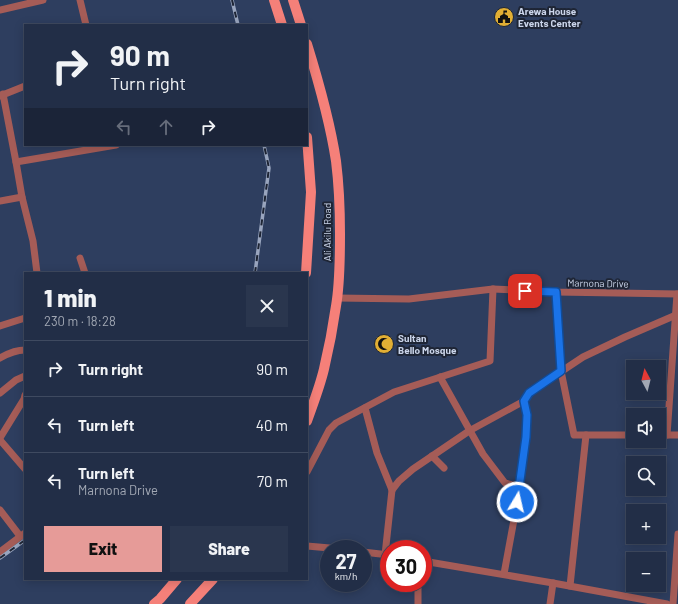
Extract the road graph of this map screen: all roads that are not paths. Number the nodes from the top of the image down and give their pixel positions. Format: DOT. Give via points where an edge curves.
graph roads {
  1 [pos="43,0"];
  2 [pos="80,0"];
  3 [pos="274,0"];
  4 [pos="293,0"];
  5 [pos="0,10"];
  6 [pos="86,24"];
  7 [pos="282,24"];
  8 [pos="301,24"];
  9 [pos="308,47"];
  10 [pos="24,86"];
  11 [pos="2,95"];
  12 [pos="110,146"];
  13 [pos="308,146"];
  14 [pos="16,162"];
  15 [pos="22,198"];
  16 [pos="0,201"];
  17 [pos="80,258"];
  18 [pos="37,271"];
  19 [pos="84,272"];
  20 [pos="306,272"];
  21 [pos="493,289"];
  22 [pos="556,292"];
  23 [pos="678,294"];
  24 [pos="337,298"];
  25 [pos="676,315"];
  26 [pos="24,318"];
  27 [pos="0,326"];
  28 [pos="24,350"];
  29 [pos="0,358"];
  30 [pos="561,371"];
  31 [pos="24,376"];
  32 [pos="440,377"];
  33 [pos="0,393"];
  34 [pos="24,400"];
  35 [pos="524,401"];
  36 [pos="365,408"];
  37 [pos="666,408"];
  38 [pos="308,417"];
  39 [pos="469,431"];
  40 [pos="586,435"];
  41 [pos="626,435"];
  42 [pos="666,435"];
  43 [pos="678,435"];
  44 [pos="0,439"];
  45 [pos="432,456"];
  46 [pos="24,468"];
  47 [pos="444,468"];
  48 [pos="308,470"];
  49 [pos="520,487"];
  50 [pos="392,490"];
  51 [pos="0,510"];
  52 [pos="678,534"];
  53 [pos="23,535"];
  54 [pos="388,540"];
  55 [pos="308,546"];
  56 [pos="320,547"];
  57 [pos="0,552"];
  58 [pos="432,562"];
  59 [pos="504,574"];
  60 [pos="177,580"];
  61 [pos="212,580"];
  62 [pos="553,583"];
  63 [pos="570,586"];
  64 [pos="418,592"];
  65 [pos="154,604"];
  66 [pos="190,604"];
  67 [pos="418,604"];
  68 [pos="550,604"];
  69 [pos="667,604"];
  70 [pos="673,604"];
  1 -- 5 [label="street"];
  2 -- 6 [label="street"];
  3 -- 7 [label="main road"];
  4 -- 8 [label="main road"];
  9 -- 24 [label="main road, Ali Akilu Road" via="324,100 336,163 340,228"];
  10 -- 11 [label="street"];
  11 -- 14 [label="street"];
  12 -- 14 [label="street"];
  13 -- 20 [label="main road, Ali Akilu Road" via="311,192"];
  14 -- 15 [label="street"];
  15 -- 16 [label="street"];
  15 -- 18 [label="street" via="33,241"];
  17 -- 19 [label="street"];
  21 -- 22 [label="street, Marnona Drive"];
  21 -- 24 [label="street, Marnona Drive" via="409,299"];
  21 -- 32 [label="street" via="490,361"];
  22 -- 23 [label="street, Marnona Drive"];
  22 -- 30 [label="street"];
  23 -- 25 [label="street"];
  24 -- 38 [label="main road, Ali Akilu Road" via="324,370"];
  25 -- 30 [label="street" via="583,357"];
  25 -- 37 [label="street"];
  26 -- 27 [label="street"];
  28 -- 29 [label="street"];
  30 -- 35 [label="street" via="529,393"];
  30 -- 40 [label="street" via="574,435"];
  31 -- 33 [label="street"];
  32 -- 36 [label="street" via="394,392"];
  32 -- 39 [label="street"];
  34 -- 44 [label="street"];
  35 -- 39 [label="street"];
  35 -- 49 [label="street" via="527,415 526,437"];
  36 -- 48 [label="street" via="328,430"];
  36 -- 50 [label="street" via="377,453"];
  39 -- 45 [label="street"];
  39 -- 49 [label="street" via="505,483"];
  40 -- 41 [label="street"];
  40 -- 63 [label="street"];
  42 -- 43 [label="street"];
  44 -- 46 [label="street"];
  45 -- 47 [label="street"];
  45 -- 50 [label="street" via="408,473"];
  49 -- 59 [label="street"];
  50 -- 54 [label="street"];
  51 -- 53 [label="street"];
  52 -- 70 [label="street"];
  53 -- 57 [label="street"];
  55 -- 56 [label="street"];
  58 -- 59 [label="street"];
  59 -- 62 [label="street"];
  60 -- 65 [label="main road"];
  61 -- 66 [label="main road"];
  62 -- 63 [label="street"];
  62 -- 68 [label="street"];
  63 -- 69 [label="street"];
  64 -- 67 [label="street"];
}
